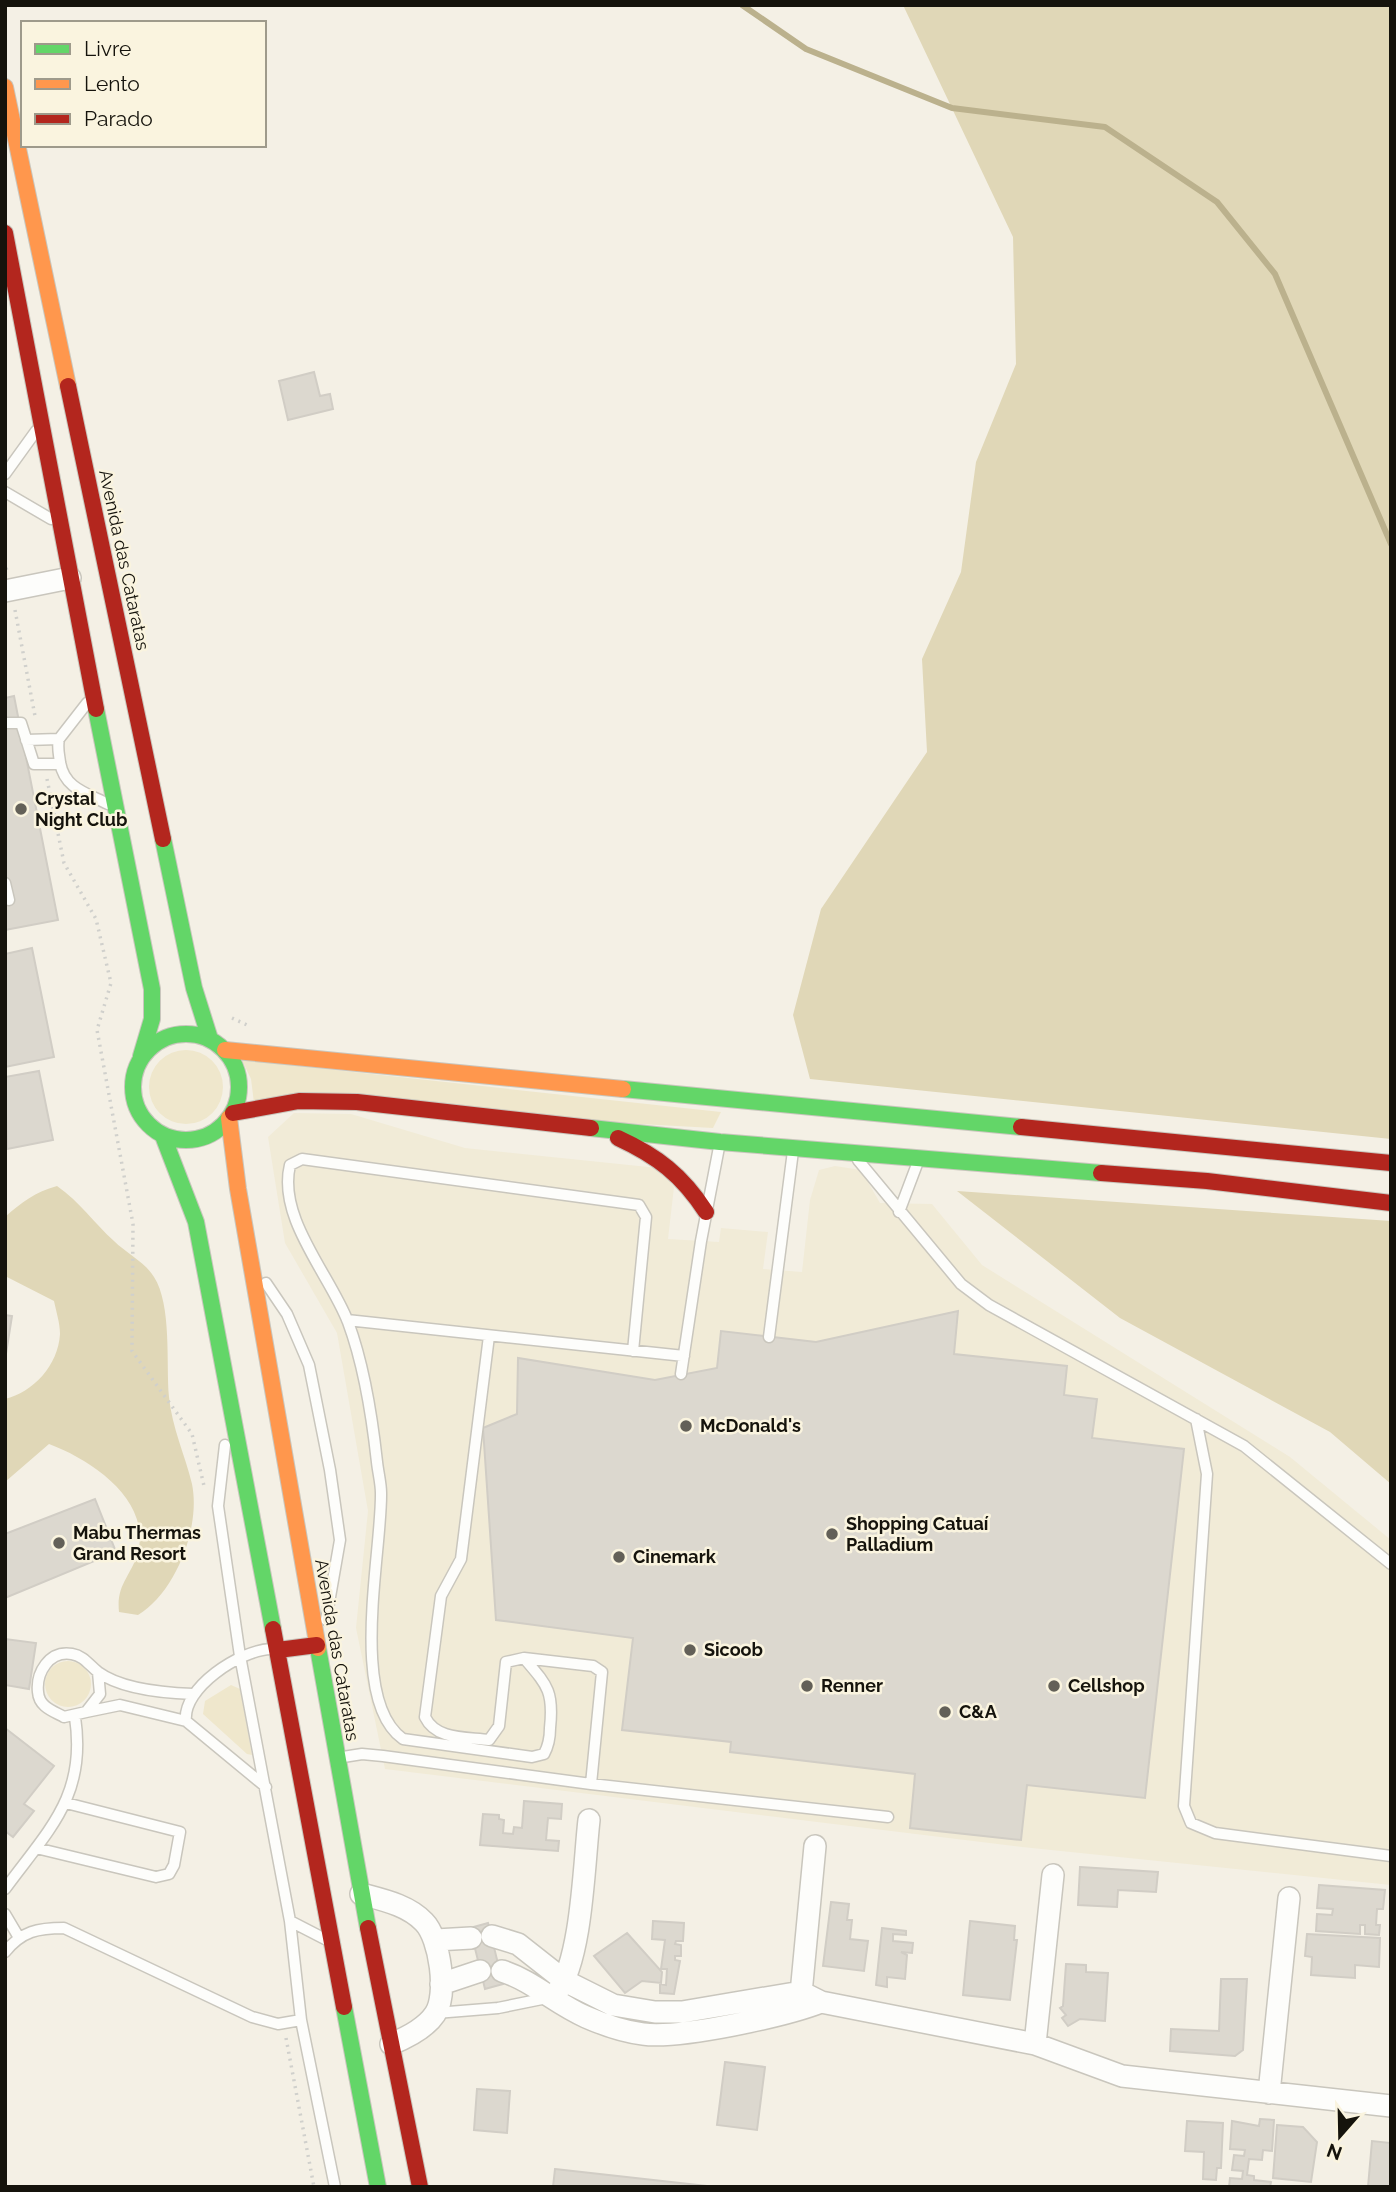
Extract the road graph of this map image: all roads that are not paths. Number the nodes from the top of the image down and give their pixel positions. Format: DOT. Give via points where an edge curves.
graph roads {
  1 [pos="5,87"];
  2 [pos="5,233"];
  3 [pos="42,423"];
  4 [pos="5,474"];
  5 [pos="5,492"];
  6 [pos="60,524"];
  7 [pos="70,578"];
  8 [pos="8,591"];
  9 [pos="93,695"];
  10 [pos="5,723"];
  11 [pos="59,739"];
  12 [pos="26,740"];
  13 [pos="60,764"];
  14 [pos="116,807"];
  15 [pos="5,883"];
  16 [pos="9,900"];
  17 [pos="210,1039"];
  18 [pos="225,1050"];
  19 [pos="141,1056"];
  20 [pos="861,1113"];
  21 [pos="231,1116"];
  22 [pos="599,1129"];
  23 [pos="726,1130"];
  24 [pos="163,1136"];
  25 [pos="793,1148"];
  26 [pos="853,1153"];
  27 [pos="920,1158"];
  28 [pos="1391,1163"];
  29 [pos="1391,1203"];
  30 [pos="706,1212"];
  31 [pos="899,1212"];
  32 [pos="250,1259"];
  33 [pos="347,1320"];
  34 [pos="489,1335"];
  35 [pos="768,1337"];
  36 [pos="633,1351"];
  37 [pos="684,1356"];
  38 [pos="681,1374"];
  39 [pos="231,1397"];
  40 [pos="1196,1419"];
  41 [pos="1391,1564"];
  42 [pos="317,1646"];
  43 [pos="278,1650"];
  44 [pos="240,1656"];
  45 [pos="524,1658"];
  46 [pos="98,1672"];
  47 [pos="193,1694"];
  48 [pos="81,1714"];
  49 [pos="186,1721"];
  50 [pos="336,1758"];
  51 [pos="591,1784"];
  52 [pos="266,1787"];
  53 [pos="66,1803"];
  54 [pos="888,1817"];
  55 [pos="589,1820"];
  56 [pos="815,1846"];
  57 [pos="36,1848"];
  58 [pos="1391,1856"];
  59 [pos="1053,1875"];
  60 [pos="5,1889"];
  61 [pos="361,1894"];
  62 [pos="1289,1898"];
  63 [pos="5,1914"];
  64 [pos="290,1921"];
  65 [pos="18,1936"];
  66 [pos="436,1940"];
  67 [pos="332,1943"];
  68 [pos="5,1952"];
  69 [pos="480,1971"];
  70 [pos="502,1971"];
  71 [pos="442,1984"];
  72 [pos="559,1989"];
  73 [pos="800,2001"];
  74 [pos="436,2013"];
  75 [pos="301,2020"];
  76 [pos="391,2044"];
  77 [pos="1035,2044"];
  78 [pos="1269,2093"];
  79 [pos="1391,2106"];
  80 [pos="335,2187"];
  81 [pos="378,2187"];
  82 [pos="420,2187"];
  1 -- 17 [label="main road, Avenida das Cataratas" via="194,988"];
  2 -- 3 [label="main road"];
  3 -- 4 [label="lane"];
  3 -- 6 [label="main road"];
  5 -- 6 [label="lane"];
  6 -- 7 [label="main road"];
  7 -- 8 [label="street"];
  7 -- 9 [label="main road"];
  9 -- 11 [label="lane"];
  9 -- 14 [label="main road"];
  10 -- 12 [label="lane" via="19,721"];
  11 -- 12 [label="lane"];
  11 -- 13 [label="lane"];
  12 -- 13 [label="lane" via="31,761"];
  13 -- 14 [label="lane" via="63,777 73,787"];
  14 -- 19 [label="main road" via="152,989 152,1019"];
  15 -- 16 [label="lane"];
  17 -- 18 [label="main road"];
  17 -- 19 [label="main road" via="175,1035"];
  18 -- 20 [label="main road"];
  18 -- 21 [label="main road" via="238,1073 238,1100"];
  19 -- 24 [label="main road" via="132,1081 135,1107"];
  20 -- 23 [label="main road" via="742,1110"];
  20 -- 28 [label="main road"];
  21 -- 22 [label="main road" via="299,1101 356,1102"];
  21 -- 24 [label="main road" via="203,1138 190,1141"];
  21 -- 32 [label="main road, Avenida das Cataratas"];
  22 -- 23 [label="main road"];
  22 -- 30 [label="main road" via="668,1162 686,1179"];
  23 -- 25 [label="main road"];
  23 -- 30 [label="lane"];
  24 -- 39 [label="main road" via="196,1222"];
  25 -- 26 [label="main road"];
  25 -- 35 [label="lane"];
  26 -- 27 [label="main road"];
  26 -- 31 [label="lane"];
  27 -- 29 [label="main road" via="1207,1181"];
  27 -- 31 [label="lane"];
  30 -- 37 [label="lane"];
  31 -- 40 [label="lane" via="961,1284 989,1305"];
  32 -- 42 [label="main road, Avenida das Cataratas"];
  32 -- 42 [label="lane" via="287,1314 309,1365 330,1470 340,1540"];
  33 -- 34 [label="lane"];
  33 -- 36 [label="lane" via="296,1218 287,1180 290,1165 302,1159 639,1205 646,1217"];
  33 -- 45 [label="lane" via="367,1400 381,1492 370,1643 391,1730 403,1739 532,1758 544,1754 549,1746 553,1701 548,1686"];
  34 -- 36 [label="lane"];
  34 -- 45 [label="lane" via="461,1559 441,1596 433,1648 425,1717 430,1728 489,1740 499,1726 506,1662"];
  36 -- 37 [label="lane"];
  37 -- 38 [label="lane"];
  39 -- 43 [label="main road"];
  39 -- 44 [label="lane" via="218,1506"];
  40 -- 41 [label="lane" via="1254,1453"];
  40 -- 58 [label="lane" via="1207,1475 1184,1806 1192,1823 1215,1833"];
  42 -- 43 [label="main road"];
  42 -- 50 [label="main road, Avenida das Cataratas"];
  43 -- 44 [label="lane" via="267,1648"];
  43 -- 67 [label="main road"];
  44 -- 47 [label="lane"];
  44 -- 52 [label="lane"];
  45 -- 51 [label="lane" via="593,1666 601,1672"];
  46 -- 47 [label="lane" via="144,1690"];
  46 -- 48 [label="lane" via="100,1694"];
  46 -- 48 [label="lane" via="91,1662 71,1653 50,1658 38,1675 38,1696 44,1706 64,1717"];
  47 -- 49 [label="lane" via="185,1708"];
  48 -- 49 [label="lane" via="120,1705"];
  48 -- 53 [label="lane" via="75,1786"];
  49 -- 52 [label="lane"];
  50 -- 51 [label="lane" via="383,1756"];
  50 -- 61 [label="main road, Avenida das Cataratas"];
  51 -- 54 [label="lane"];
  52 -- 64 [label="lane"];
  53 -- 57 [label="lane"];
  53 -- 57 [label="lane" via="180,1832 169,1874 156,1877"];
  55 -- 72 [label="street" via="572,1957"];
  56 -- 73 [label="street"];
  57 -- 60 [label="lane"];
  59 -- 77 [label="street"];
  61 -- 66 [label="street" via="397,1904 424,1922"];
  61 -- 76 [label="main road, Avenida das Cataratas"];
  62 -- 78 [label="street"];
  63 -- 65 [label="lane"];
  64 -- 67 [label="lane"];
  64 -- 75 [label="lane"];
  65 -- 68 [label="lane"];
  65 -- 75 [label="lane" via="40,1928 64,1928 252,2017 284,2023"];
  66 -- 71 [label="street"];
  66 -- 72 [label="street" via="482,1937 518,1944"];
  67 -- 81 [label="main road"];
  69 -- 71 [label="street"];
  70 -- 72 [label="street"];
  71 -- 74 [label="street"];
  72 -- 73 [label="street" via="655,2012"];
  72 -- 74 [label="lane" via="498,2008"];
  73 -- 77 [label="street"];
  74 -- 76 [label="street" via="412,2035"];
  75 -- 80 [label="lane"];
  76 -- 82 [label="main road, Avenida das Cataratas"];
  77 -- 78 [label="street" via="1122,2076"];
  78 -- 79 [label="street"];
}
